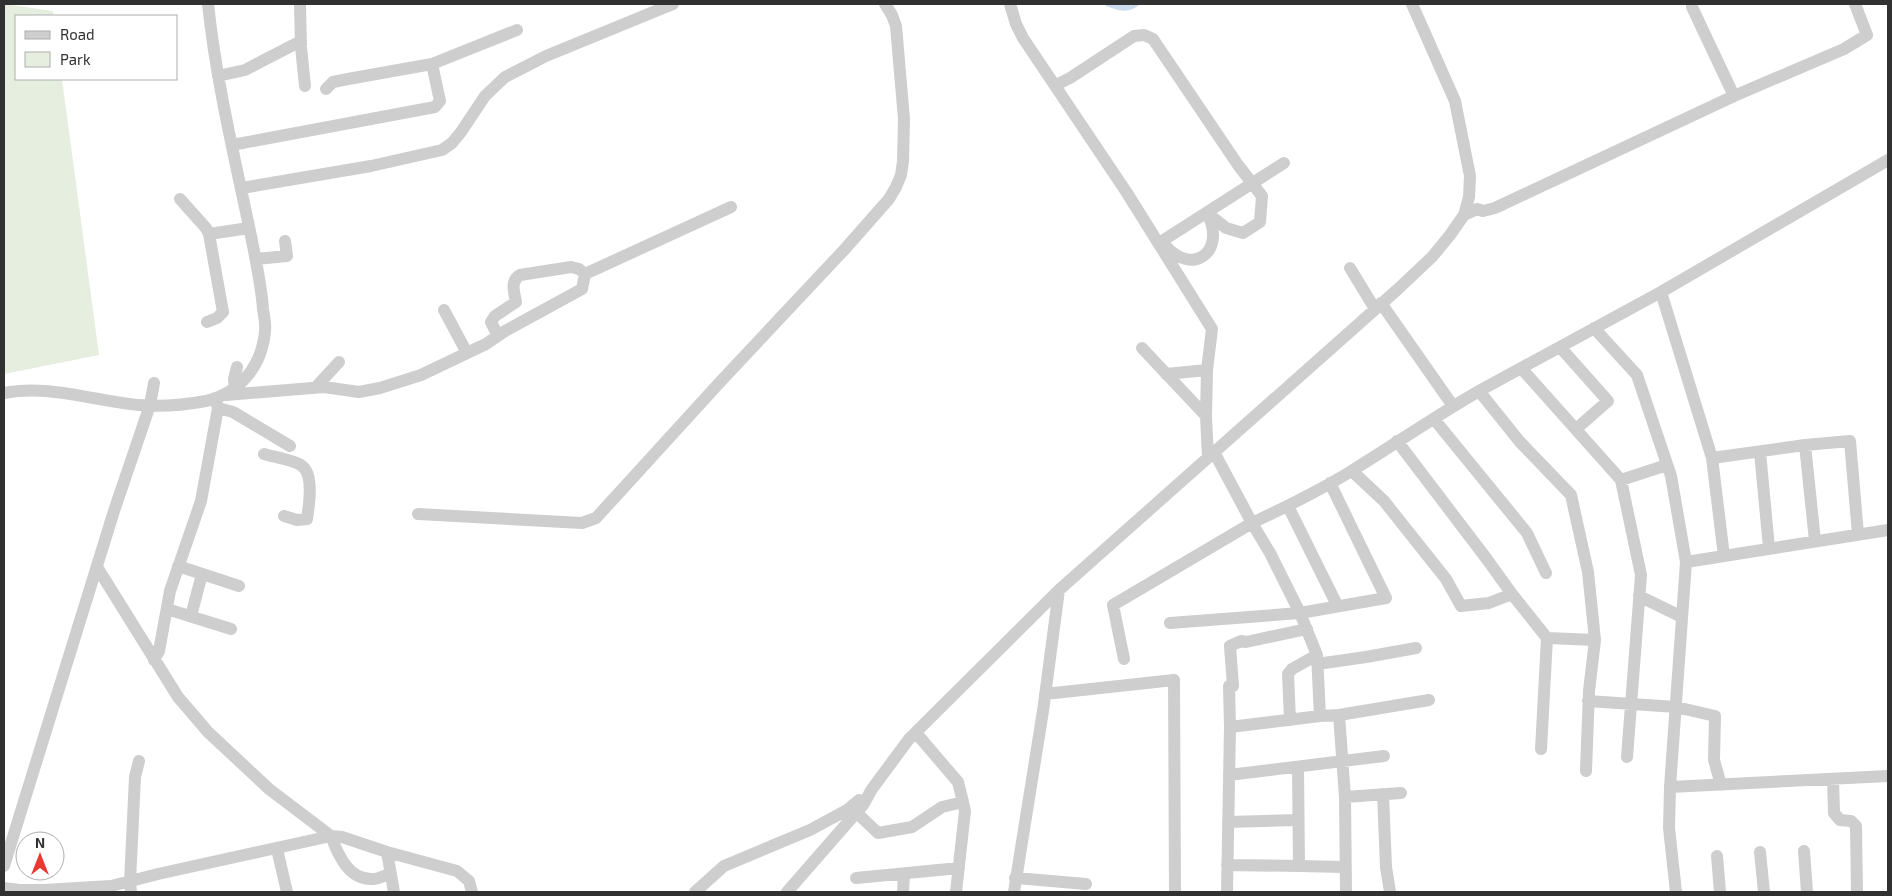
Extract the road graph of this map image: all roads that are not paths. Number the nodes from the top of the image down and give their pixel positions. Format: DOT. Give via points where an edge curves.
graph roads {
  1 [pos="208,4"];
  2 [pos="300,4"];
  3 [pos="673,4"];
  4 [pos="885,4"];
  5 [pos="1010,4"];
  6 [pos="1412,4"];
  7 [pos="1854,4"];
  8 [pos="1692,7"];
  9 [pos="517,30"];
  10 [pos="301,41"];
  11 [pos="432,64"];
  12 [pos="218,76"];
  13 [pos="1056,85"];
  14 [pos="305,86"];
  15 [pos="326,89"];
  16 [pos="1734,96"];
  17 [pos="232,145"];
  18 [pos="1888,160"];
  19 [pos="1284,163"];
  20 [pos="1252,184"];
  21 [pos="242,188"];
  22 [pos="180,199"];
  23 [pos="731,207"];
  24 [pos="1207,213"];
  25 [pos="1464,215"];
  26 [pos="249,228"];
  27 [pos="209,234"];
  28 [pos="285,240"];
  29 [pos="1161,242"];
  30 [pos="256,260"];
  31 [pos="1350,268"];
  32 [pos="585,274"];
  33 [pos="1661,292"];
  34 [pos="1378,306"];
  35 [pos="444,310"];
  36 [pos="207,322"];
  37 [pos="1594,328"];
  38 [pos="498,336"];
  39 [pos="1560,346"];
  40 [pos="1142,348"];
  41 [pos="467,353"];
  42 [pos="339,362"];
  43 [pos="237,368"];
  44 [pos="1520,368"];
  45 [pos="1207,370"];
  46 [pos="1166,374"];
  47 [pos="154,383"];
  48 [pos="316,387"];
  49 [pos="1479,391"];
  50 [pos="4,393"];
  51 [pos="224,397"];
  52 [pos="150,405"];
  53 [pos="1453,406"];
  54 [pos="1206,416"];
  55 [pos="1434,419"];
  56 [pos="1576,429"];
  57 [pos="270,434"];
  58 [pos="1397,441"];
  59 [pos="1804,445"];
  60 [pos="290,446"];
  61 [pos="1760,452"];
  62 [pos="1211,455"];
  63 [pos="1712,458"];
  64 [pos="1667,465"];
  65 [pos="1352,471"];
  66 [pos="1621,480"];
  67 [pos="1330,483"];
  68 [pos="1288,506"];
  69 [pos="418,514"];
  70 [pos="284,516"];
  71 [pos="1252,523"];
  72 [pos="1888,530"];
  73 [pos="1858,534"];
  74 [pos="1815,541"];
  75 [pos="1769,548"];
  76 [pos="1724,556"];
  77 [pos="1686,562"];
  78 [pos="178,566"];
  79 [pos="97,568"];
  80 [pos="1546,573"];
  81 [pos="202,574"];
  82 [pos="239,586"];
  83 [pos="1059,590"];
  84 [pos="1512,594"];
  85 [pos="1639,596"];
  86 [pos="1337,605"];
  87 [pos="166,609"];
  88 [pos="1300,613"];
  89 [pos="191,616"];
  90 [pos="1682,617"];
  91 [pos="1170,623"];
  92 [pos="231,629"];
  93 [pos="1307,629"];
  94 [pos="1547,638"];
  95 [pos="1595,640"];
  96 [pos="1416,648"];
  97 [pos="1124,659"];
  98 [pos="1317,659"];
  99 [pos="154,660"];
  100 [pos="1044,694"];
  101 [pos="1429,700"];
  102 [pos="1588,701"];
  103 [pos="1630,703"];
  104 [pos="1676,707"];
  105 [pos="1339,715"];
  106 [pos="1320,716"];
  107 [pos="1290,720"];
  108 [pos="1230,727"];
  109 [pos="916,732"];
  110 [pos="1541,749"];
  111 [pos="1384,756"];
  112 [pos="1627,757"];
  113 [pos="140,761"];
  114 [pos="1343,761"];
  115 [pos="1298,768"];
  116 [pos="1586,772"];
  117 [pos="1229,775"];
  118 [pos="1888,776"];
  119 [pos="1833,779"];
  120 [pos="1721,785"];
  121 [pos="1670,787"];
  122 [pos="872,788"];
  123 [pos="1401,793"];
  124 [pos="1383,794"];
  125 [pos="1345,797"];
  126 [pos="963,802"];
  127 [pos="857,813"];
  128 [pos="1298,820"];
  129 [pos="1228,822"];
  130 [pos="331,836"];
  131 [pos="277,849"];
  132 [pos="1804,851"];
  133 [pos="387,852"];
  134 [pos="1760,852"];
  135 [pos="1716,856"];
  136 [pos="1227,865"];
  137 [pos="4,866"];
  138 [pos="1299,866"];
  139 [pos="1345,867"];
  140 [pos="959,868"];
  141 [pos="390,874"];
  142 [pos="904,874"];
  143 [pos="856,878"];
  144 [pos="1016,878"];
  145 [pos="1086,884"];
  146 [pos="131,887"];
  147 [pos="4,888"];
  148 [pos="111,889"];
  149 [pos="288,892"];
  150 [pos="394,892"];
  151 [pos="472,892"];
  152 [pos="695,892"];
  153 [pos="787,892"];
  154 [pos="902,892"];
  155 [pos="956,892"];
  156 [pos="1014,892"];
  157 [pos="1175,892"];
  158 [pos="1227,892"];
  159 [pos="1346,892"];
  160 [pos="1390,892"];
  161 [pos="1676,892"];
  162 [pos="1720,892"];
  163 [pos="1764,892"];
  164 [pos="1807,892"];
  165 [pos="1857,892"];
  1 -- 12 [label="street"];
  2 -- 10 [label="street"];
  3 -- 21 [label="street" via="546,56 505,77 485,96 461,132 442,150"];
  4 -- 69 [label="street" via="892,15 899,44 904,127 902,168 889,199 844,250 596,518 582,522"];
  5 -- 13 [label="street" via="1023,38"];
  6 -- 25 [label="street" via="1455,102 1470,176"];
  7 -- 16 [label="street" via="1866,35 1862,39"];
  8 -- 16 [label="street"];
  9 -- 11 [label="street"];
  10 -- 12 [label="street" via="245,70"];
  10 -- 14 [label="street"];
  11 -- 15 [label="street" via="333,82"];
  11 -- 17 [label="street" via="440,101 435,107"];
  12 -- 17 [label="street"];
  13 -- 20 [label="street" via="1134,36 1149,36"];
  13 -- 29 [label="street"];
  16 -- 25 [label="street" via="1495,208 1477,209"];
  17 -- 21 [label="street"];
  18 -- 33 [label="street"];
  19 -- 20 [label="street"];
  20 -- 24 [label="street"];
  20 -- 24 [label="street" via="1262,196 1262,203 1260,222 1250,230 1243,233 1226,228"];
  21 -- 26 [label="street"];
  22 -- 27 [label="street"];
  23 -- 32 [label="street"];
  24 -- 29 [label="street"];
  24 -- 29 [label="street" via="1214,229 1214,241 1204,257 1184,259"];
  25 -- 34 [label="street" via="1432,257"];
  26 -- 27 [label="street"];
  26 -- 30 [label="street"];
  27 -- 36 [label="street" via="223,312"];
  28 -- 30 [label="street" via="287,256"];
  29 -- 45 [label="street" via="1212,329"];
  30 -- 51 [label="street" via="266,331 260,357 244,382"];
  31 -- 34 [label="street"];
  32 -- 38 [label="street" via="582,289"];
  32 -- 38 [label="street" via="571,267 514,278 516,302 490,322"];
  33 -- 37 [label="street"];
  33 -- 63 [label="street"];
  34 -- 53 [label="street"];
  34 -- 62 [label="street"];
  35 -- 41 [label="street"];
  37 -- 39 [label="street"];
  37 -- 64 [label="street" via="1637,375"];
  38 -- 41 [label="street"];
  39 -- 44 [label="street"];
  39 -- 56 [label="street" via="1608,401"];
  40 -- 46 [label="street"];
  41 -- 48 [label="street" via="420,375 380,388 359,392"];
  42 -- 48 [label="street"];
  43 -- 51 [label="street"];
  44 -- 49 [label="street"];
  44 -- 56 [label="street"];
  45 -- 46 [label="street"];
  45 -- 54 [label="street"];
  46 -- 54 [label="street"];
  47 -- 52 [label="street"];
  48 -- 51 [label="street"];
  49 -- 53 [label="street"];
  49 -- 95 [label="street" via="1520,442 1571,495 1588,572"];
  50 -- 52 [label="street" via="21,390"];
  51 -- 52 [label="street" via="167,406"];
  51 -- 57 [label="street" via="233,412"];
  51 -- 78 [label="street" via="201,501"];
  52 -- 79 [label="street"];
  53 -- 55 [label="street"];
  54 -- 62 [label="street"];
  55 -- 58 [label="street"];
  55 -- 80 [label="street" via="1527,533"];
  56 -- 66 [label="street"];
  57 -- 60 [label="street"];
  57 -- 70 [label="street" via="263,458 301,465 307,472 310,504 307,519"];
  58 -- 65 [label="street"];
  58 -- 84 [label="street"];
  59 -- 61 [label="street"];
  59 -- 73 [label="street" via="1850,440"];
  59 -- 74 [label="street"];
  61 -- 63 [label="street"];
  61 -- 75 [label="street"];
  62 -- 71 [label="street"];
  62 -- 83 [label="street"];
  63 -- 76 [label="street"];
  64 -- 66 [label="street"];
  64 -- 77 [label="street"];
  65 -- 67 [label="street"];
  65 -- 84 [label="street" via="1384,501 1446,579 1461,606 1489,603"];
  66 -- 85 [label="street" via="1641,575"];
  67 -- 68 [label="street"];
  67 -- 86 [label="street" via="1386,598"];
  68 -- 71 [label="street"];
  68 -- 86 [label="street"];
  71 -- 88 [label="street"];
  71 -- 97 [label="street" via="1113,605"];
  72 -- 73 [label="street"];
  73 -- 74 [label="street"];
  74 -- 75 [label="street"];
  75 -- 76 [label="street"];
  76 -- 77 [label="street"];
  77 -- 90 [label="street"];
  78 -- 81 [label="street"];
  78 -- 87 [label="street"];
  79 -- 99 [label="street"];
  79 -- 137 [label="street"];
  81 -- 82 [label="street"];
  81 -- 89 [label="street"];
  83 -- 100 [label="street"];
  83 -- 109 [label="street"];
  84 -- 94 [label="street"];
  85 -- 90 [label="street"];
  85 -- 103 [label="street"];
  86 -- 88 [label="street"];
  87 -- 89 [label="street"];
  87 -- 99 [label="street" via="159,651"];
  88 -- 91 [label="street"];
  88 -- 93 [label="street"];
  89 -- 92 [label="street"];
  90 -- 104 [label="street"];
  93 -- 98 [label="street"];
  93 -- 108 [label="street" via="1241,641 1230,646"];
  94 -- 95 [label="street"];
  94 -- 110 [label="street"];
  95 -- 102 [label="street"];
  96 -- 98 [label="street"];
  98 -- 106 [label="street"];
  98 -- 107 [label="street" via="1292,669 1288,674"];
  99 -- 130 [label="street" via="178,697 208,732 269,789"];
  100 -- 144 [label="street"];
  100 -- 157 [label="street" via="1174,680"];
  101 -- 105 [label="street"];
  102 -- 103 [label="street"];
  102 -- 116 [label="street"];
  103 -- 104 [label="street"];
  103 -- 112 [label="street"];
  104 -- 120 [label="street" via="1715,716 1714,760"];
  104 -- 121 [label="street"];
  105 -- 106 [label="street"];
  105 -- 114 [label="street"];
  106 -- 107 [label="street"];
  107 -- 108 [label="street"];
  108 -- 117 [label="street"];
  109 -- 122 [label="street"];
  109 -- 126 [label="street" via="958,782"];
  111 -- 114 [label="street"];
  113 -- 146 [label="street" via="135,777"];
  114 -- 115 [label="street"];
  114 -- 125 [label="street"];
  115 -- 117 [label="street"];
  115 -- 128 [label="street"];
  117 -- 129 [label="street"];
  118 -- 119 [label="street"];
  119 -- 120 [label="street"];
  119 -- 165 [label="street" via="1834,813 1840,820 1851,821 1856,826"];
  120 -- 121 [label="street"];
  121 -- 161 [label="street" via="1669,828"];
  122 -- 127 [label="street"];
  122 -- 152 [label="street" via="847,810 810,830 724,866"];
  123 -- 124 [label="street"];
  124 -- 125 [label="street"];
  124 -- 160 [label="street"];
  125 -- 139 [label="street"];
  126 -- 127 [label="street" via="942,808 912,827 878,833"];
  126 -- 140 [label="street" via="965,811"];
  127 -- 153 [label="street"];
  128 -- 129 [label="street"];
  128 -- 138 [label="street"];
  129 -- 136 [label="street"];
  130 -- 131 [label="street"];
  130 -- 133 [label="street"];
  130 -- 141 [label="street" via="338,857 351,872 374,879"];
  131 -- 146 [label="street" via="158,874"];
  131 -- 149 [label="street"];
  132 -- 164 [label="street"];
  133 -- 141 [label="street"];
  133 -- 151 [label="street" via="457,872 468,881"];
  134 -- 163 [label="street"];
  135 -- 162 [label="street"];
  136 -- 138 [label="street"];
  136 -- 158 [label="street"];
  138 -- 139 [label="street"];
  139 -- 159 [label="street"];
  140 -- 142 [label="street"];
  140 -- 155 [label="street"];
  141 -- 150 [label="street"];
  142 -- 143 [label="street"];
  142 -- 154 [label="street"];
  144 -- 145 [label="street"];
  144 -- 156 [label="street"];
  146 -- 148 [label="street"];
  147 -- 148 [label="street"];
}
